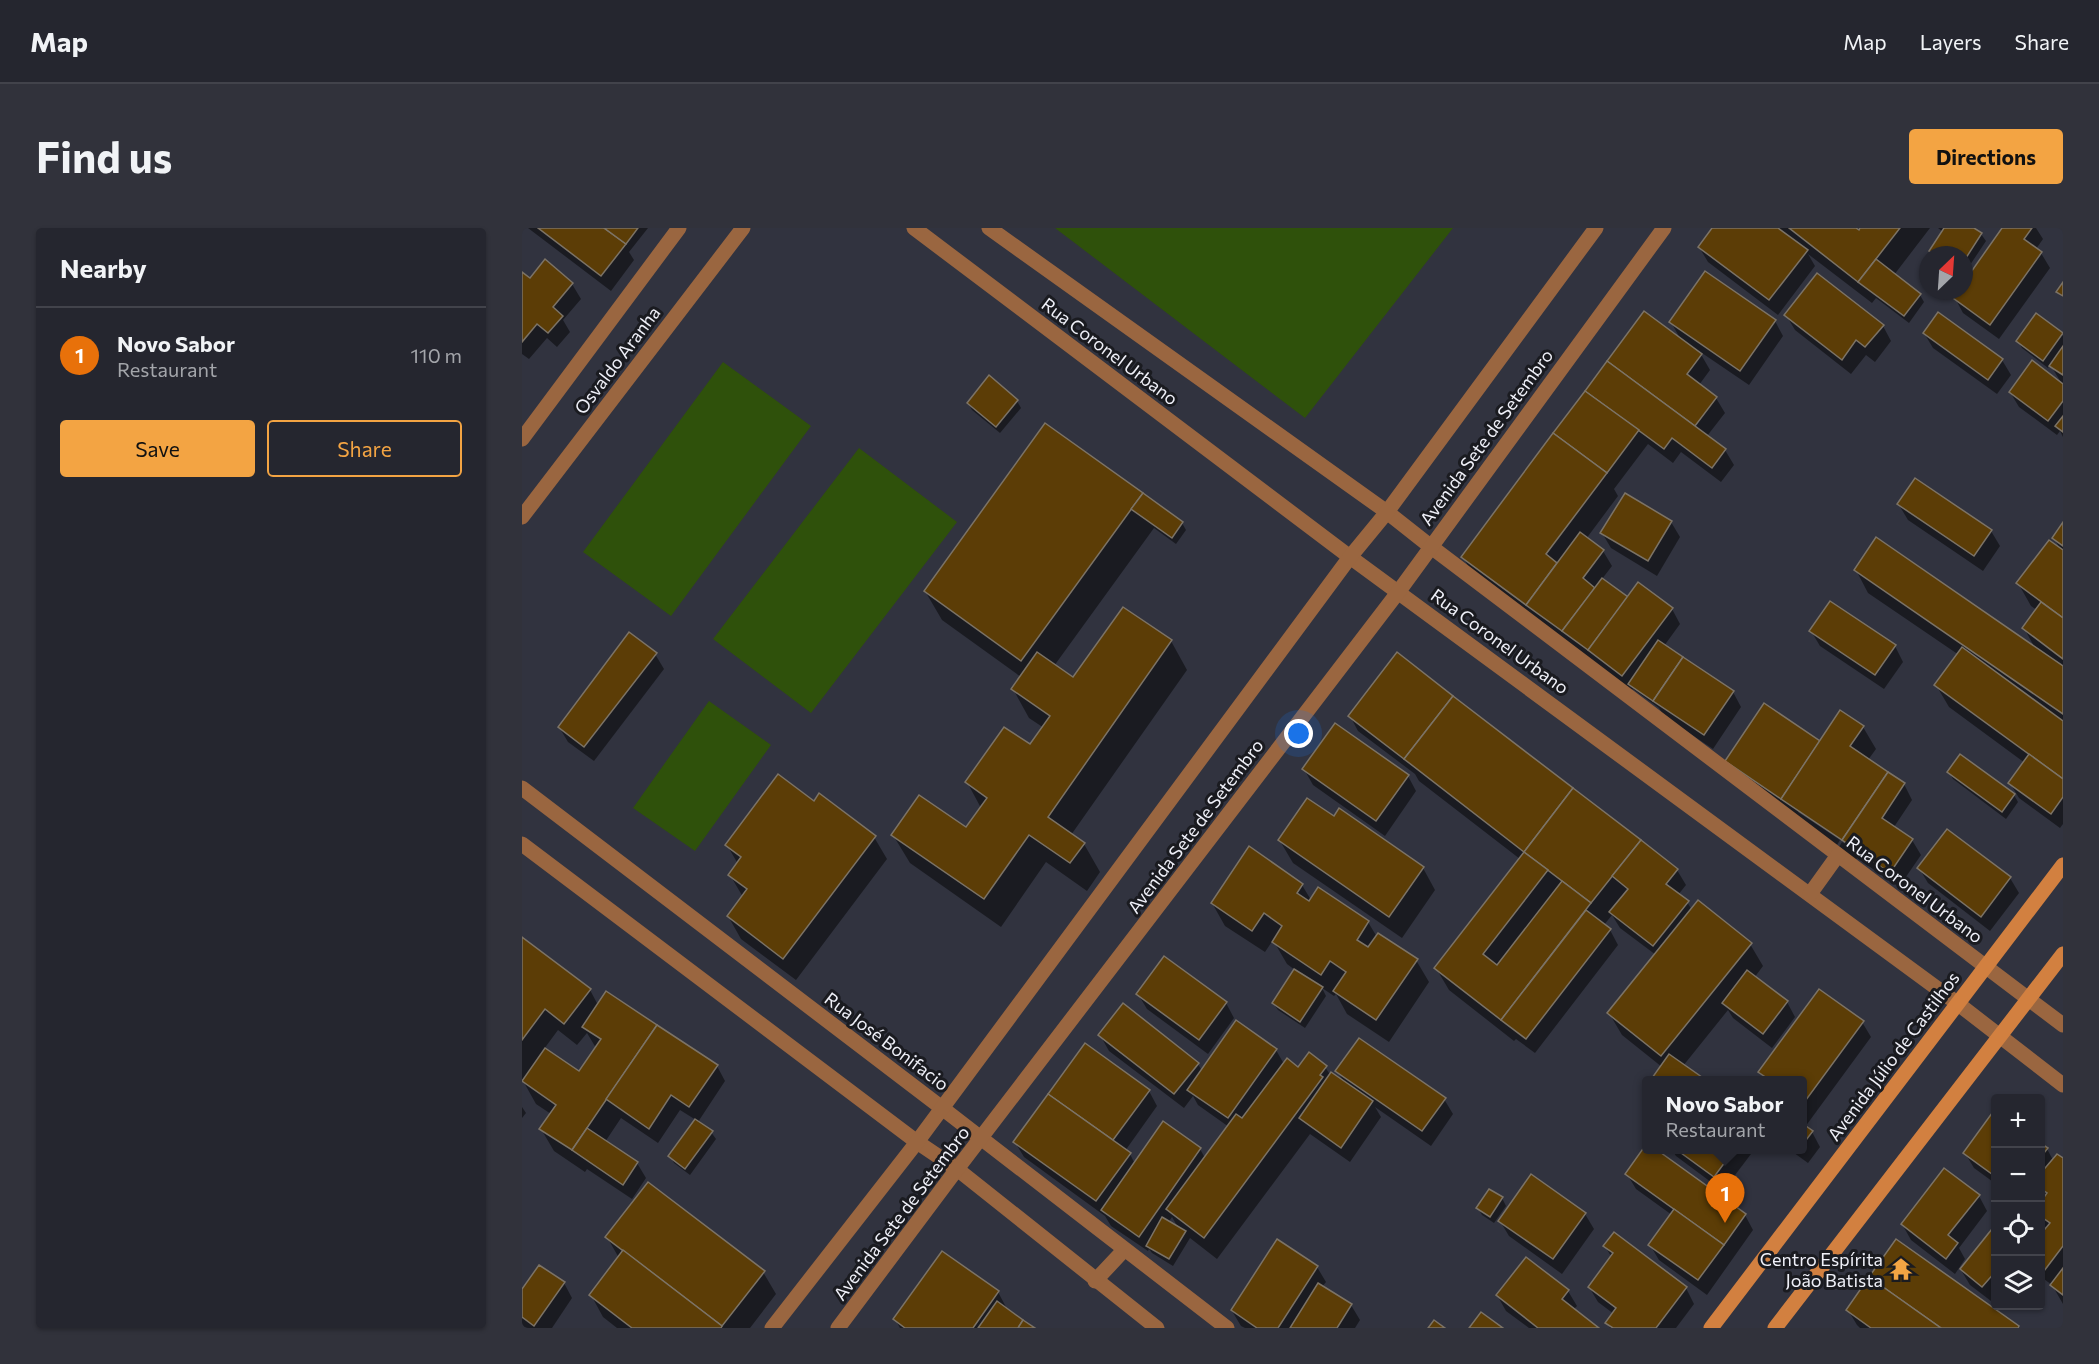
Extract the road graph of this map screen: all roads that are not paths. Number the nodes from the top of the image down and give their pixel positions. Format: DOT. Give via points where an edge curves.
graph roads {
  1 [pos="679,228"];
  2 [pos="743,228"];
  3 [pos="914,228"];
  4 [pos="989,228"];
  5 [pos="1596,228"];
  6 [pos="1664,228"];
  7 [pos="522,439"];
  8 [pos="1387,512"];
  9 [pos="522,517"];
  10 [pos="1430,546"];
  11 [pos="1350,557"];
  12 [pos="1399,591"];
  13 [pos="522,788"];
  14 [pos="522,844"];
  15 [pos="1839,855"];
  16 [pos="2063,865"];
  17 [pos="1810,894"];
  18 [pos="2063,954"];
  19 [pos="1985,967"];
  20 [pos="2029,998"];
  21 [pos="1957,1003"];
  22 [pos="2063,1025"];
  23 [pos="1999,1036"];
  24 [pos="2063,1085"];
  25 [pos="942,1108"];
  26 [pos="981,1139"];
  27 [pos="917,1142"];
  28 [pos="957,1169"];
  29 [pos="1124,1250"];
  30 [pos="1095,1281"];
  31 [pos="772,1328"];
  32 [pos="838,1328"];
  33 [pos="1157,1328"];
  34 [pos="1227,1328"];
  35 [pos="1711,1328"];
  36 [pos="1775,1328"];
  1 -- 7 [label="street, Osvaldo Aranha"];
  2 -- 9 [label="street, Osvaldo Aranha"];
  3 -- 11 [label="street, Rua Coronel Urbano"];
  4 -- 8 [label="street, Rua Coronel Urbano"];
  5 -- 8 [label="street, Avenida Sete de Setembro"];
  6 -- 10 [label="street, Avenida Sete de Setembro"];
  8 -- 10 [label="street, Rua Coronel Urbano"];
  8 -- 11 [label="street, Avenida Sete de Setembro"];
  10 -- 12 [label="street, Avenida Sete de Setembro"];
  10 -- 15 [label="street, Rua Coronel Urbano"];
  11 -- 12 [label="street, Rua Coronel Urbano"];
  11 -- 25 [label="street, Avenida Sete de Setembro"];
  12 -- 17 [label="street, Rua Coronel Urbano"];
  12 -- 26 [label="street, Avenida Sete de Setembro"];
  13 -- 25 [label="street, Rua José Bonifacio"];
  14 -- 27 [label="street"];
  15 -- 17 [label="street"];
  15 -- 19 [label="street, Rua Coronel Urbano"];
  16 -- 19 [label="street, Avenida Júlio de Castilhos"];
  17 -- 21 [label="street, Rua Coronel Urbano"];
  18 -- 20 [label="street"];
  19 -- 20 [label="street, Rua Coronel Urbano"];
  19 -- 21 [label="street, Avenida Júlio de Castilhos"];
  20 -- 22 [label="street, Rua Coronel Urbano"];
  20 -- 23 [label="street"];
  21 -- 23 [label="street, Rua Coronel Urbano"];
  21 -- 35 [label="street, Avenida Júlio de Castilhos"];
  23 -- 24 [label="street, Rua Coronel Urbano"];
  23 -- 36 [label="street"];
  25 -- 26 [label="street, Rua José Bonifacio"];
  25 -- 27 [label="street, Avenida Sete de Setembro"];
  26 -- 28 [label="street, Avenida Sete de Setembro"];
  26 -- 29 [label="street, Rua José Bonifacio"];
  27 -- 28 [label="street"];
  27 -- 31 [label="street, Avenida Sete de Setembro"];
  28 -- 30 [label="street"];
  28 -- 32 [label="street, Avenida Sete de Setembro"];
  29 -- 30 [label="street"];
  29 -- 34 [label="street, Rua José Bonifacio"];
  30 -- 33 [label="street"];
}
